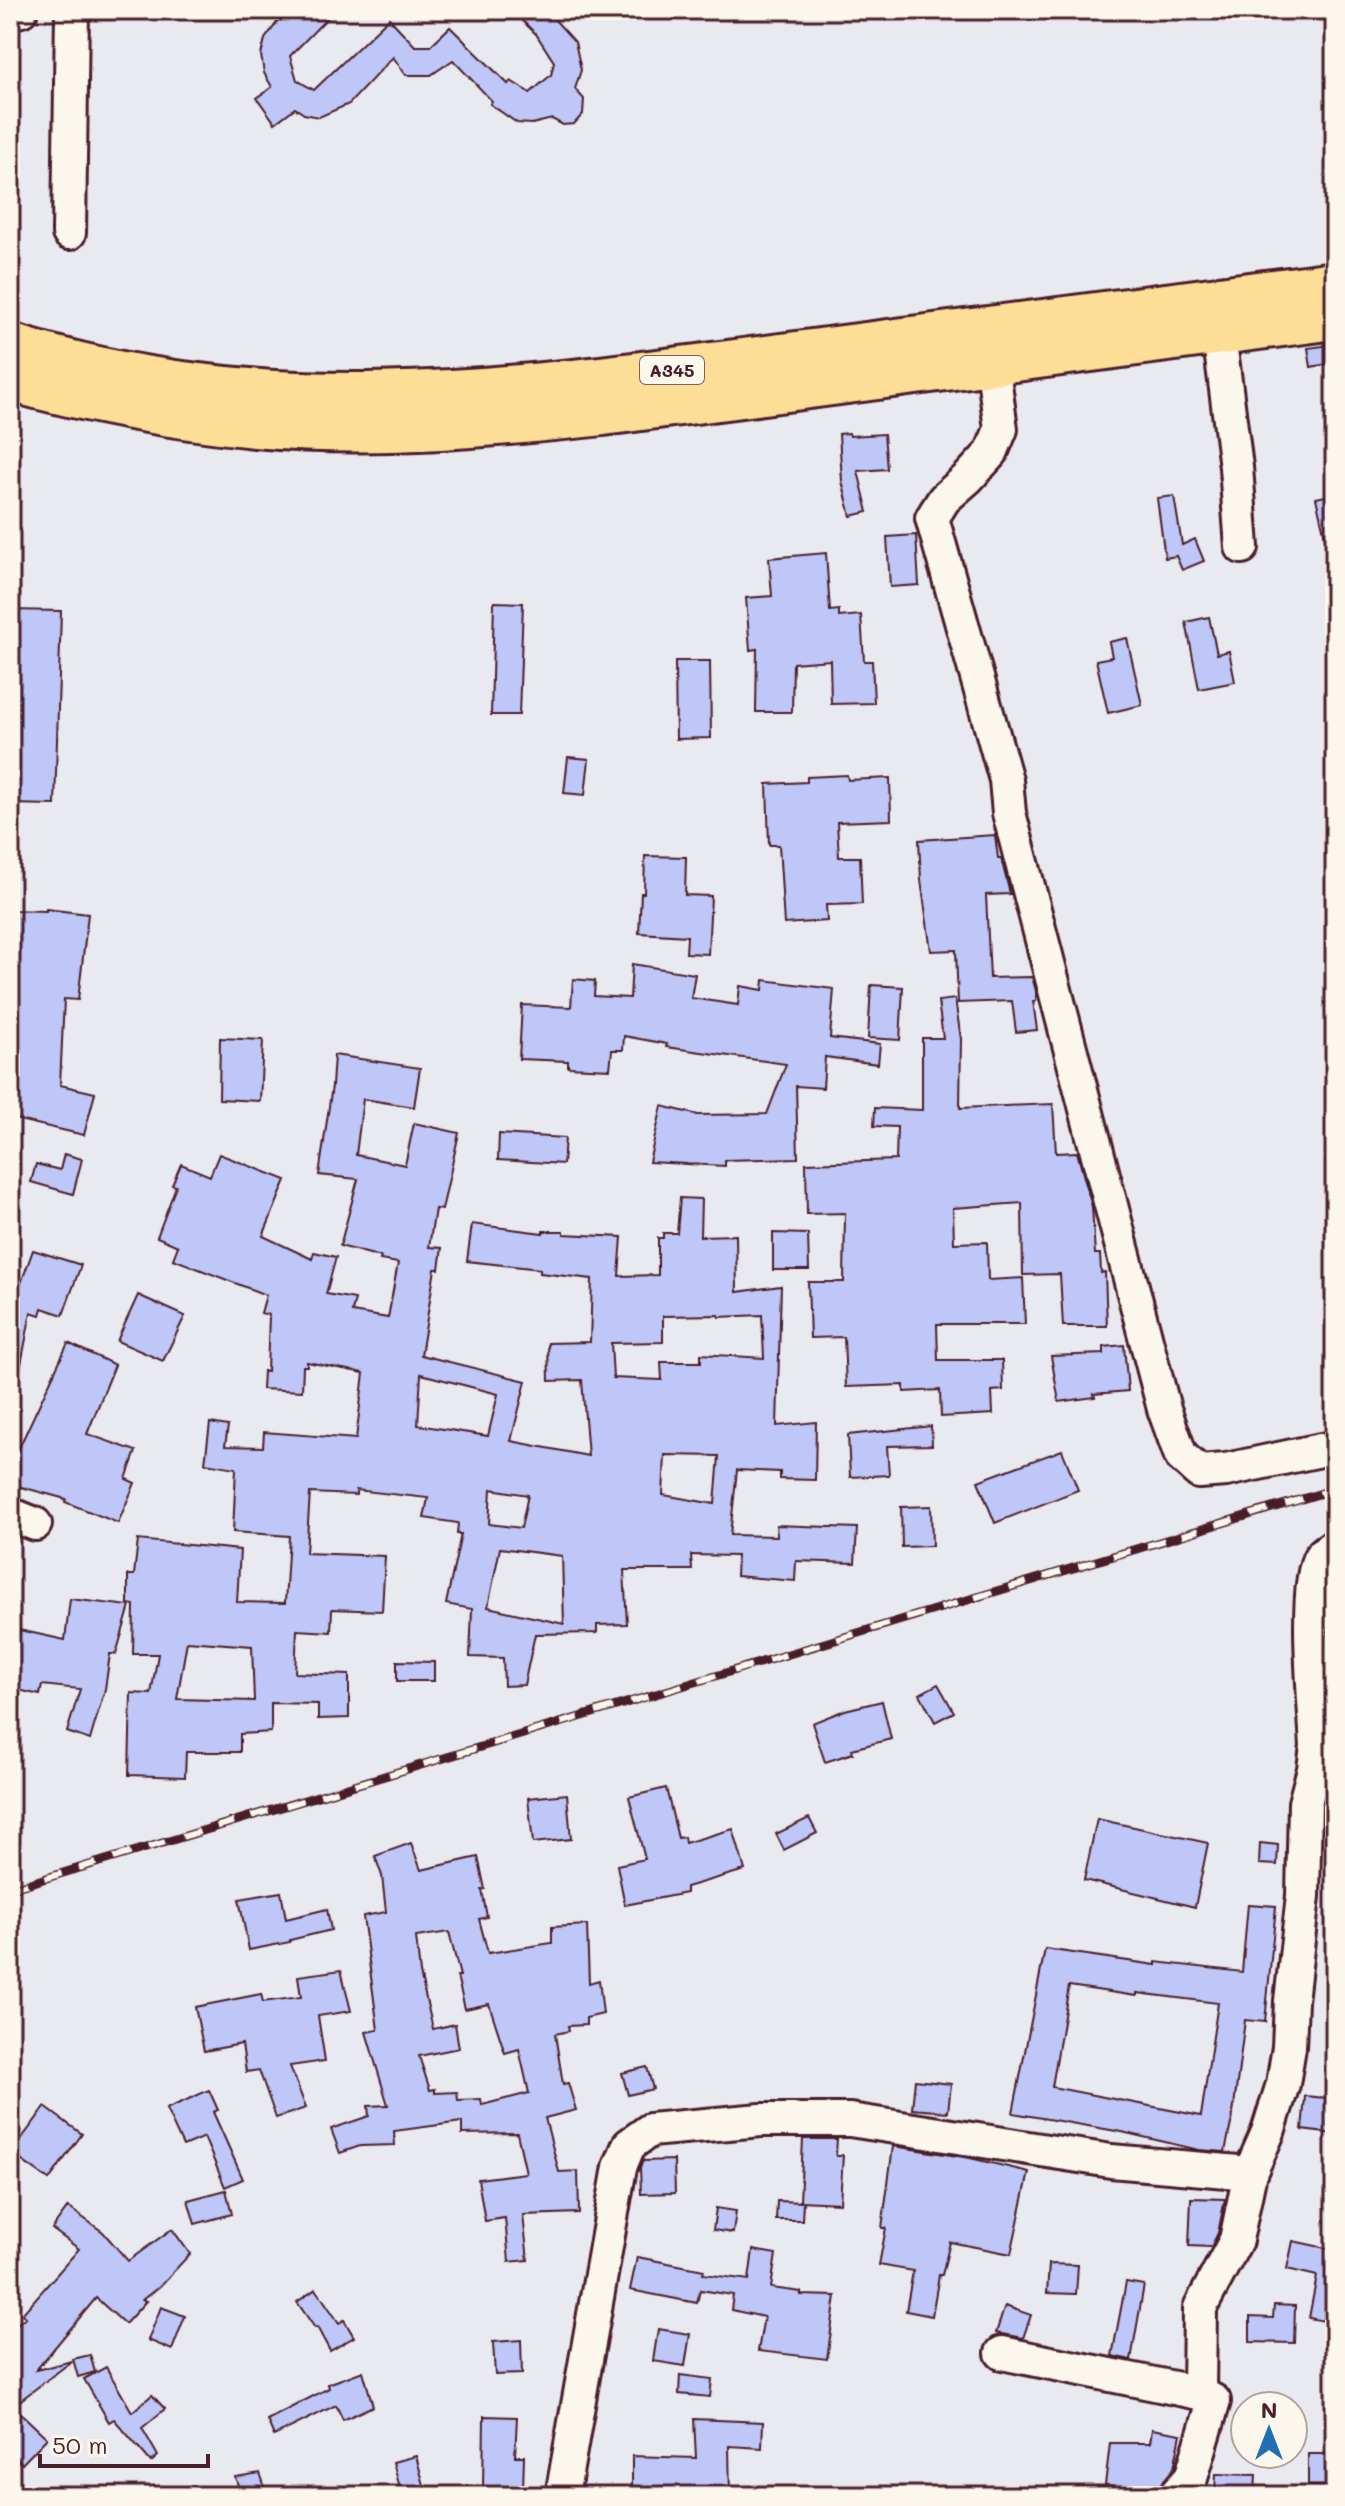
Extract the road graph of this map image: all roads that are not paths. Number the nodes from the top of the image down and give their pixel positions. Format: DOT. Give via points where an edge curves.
graph roads {
  1 [pos="21,10"];
  2 [pos="72,10"];
  3 [pos="10,13"];
  4 [pos="69,233"];
  5 [pos="1335,284"];
  6 [pos="1217,316"];
  7 [pos="1335,317"];
  8 [pos="10,346"];
  9 [pos="992,361"];
  10 [pos="10,379"];
  11 [pos="1242,547"];
  12 [pos="1335,1447"];
  13 [pos="1335,1545"];
  14 [pos="1250,2173"];
  15 [pos="1002,2353"];
  16 [pos="1199,2393"];
  17 [pos="562,2496"];
  18 [pos="1174,2496"];
  1 -- 3 [label="street"];
  2 -- 4 [label="street"];
  5 -- 6 [label="highway, A345"];
  6 -- 7 [label="highway, A345"];
  6 -- 8 [label="highway, A345" via="430,395 291,396 221,390 92,369"];
  6 -- 9 [label="highway, A345"];
  6 -- 11 [label="street"];
  9 -- 10 [label="highway, A345" via="603,413 413,428 242,423 128,406"];
  9 -- 12 [label="street" via="1001,429 991,453 932,518 1006,780 1009,813 1164,1409 1181,1456 1199,1472"];
  13 -- 14 [label="street" via="1321,1556 1311,1609 1317,1746 1305,1803 1303,1896 1289,2047 1283,2084"];
  14 -- 16 [label="street" via="1236,2240 1200,2308"];
  14 -- 17 [label="street" via="1111,2161 850,2120 761,2120 650,2130 629,2145 620,2167"];
  15 -- 16 [label="street"];
  16 -- 18 [label="street" via="1214,2401 1191,2478"];
}
